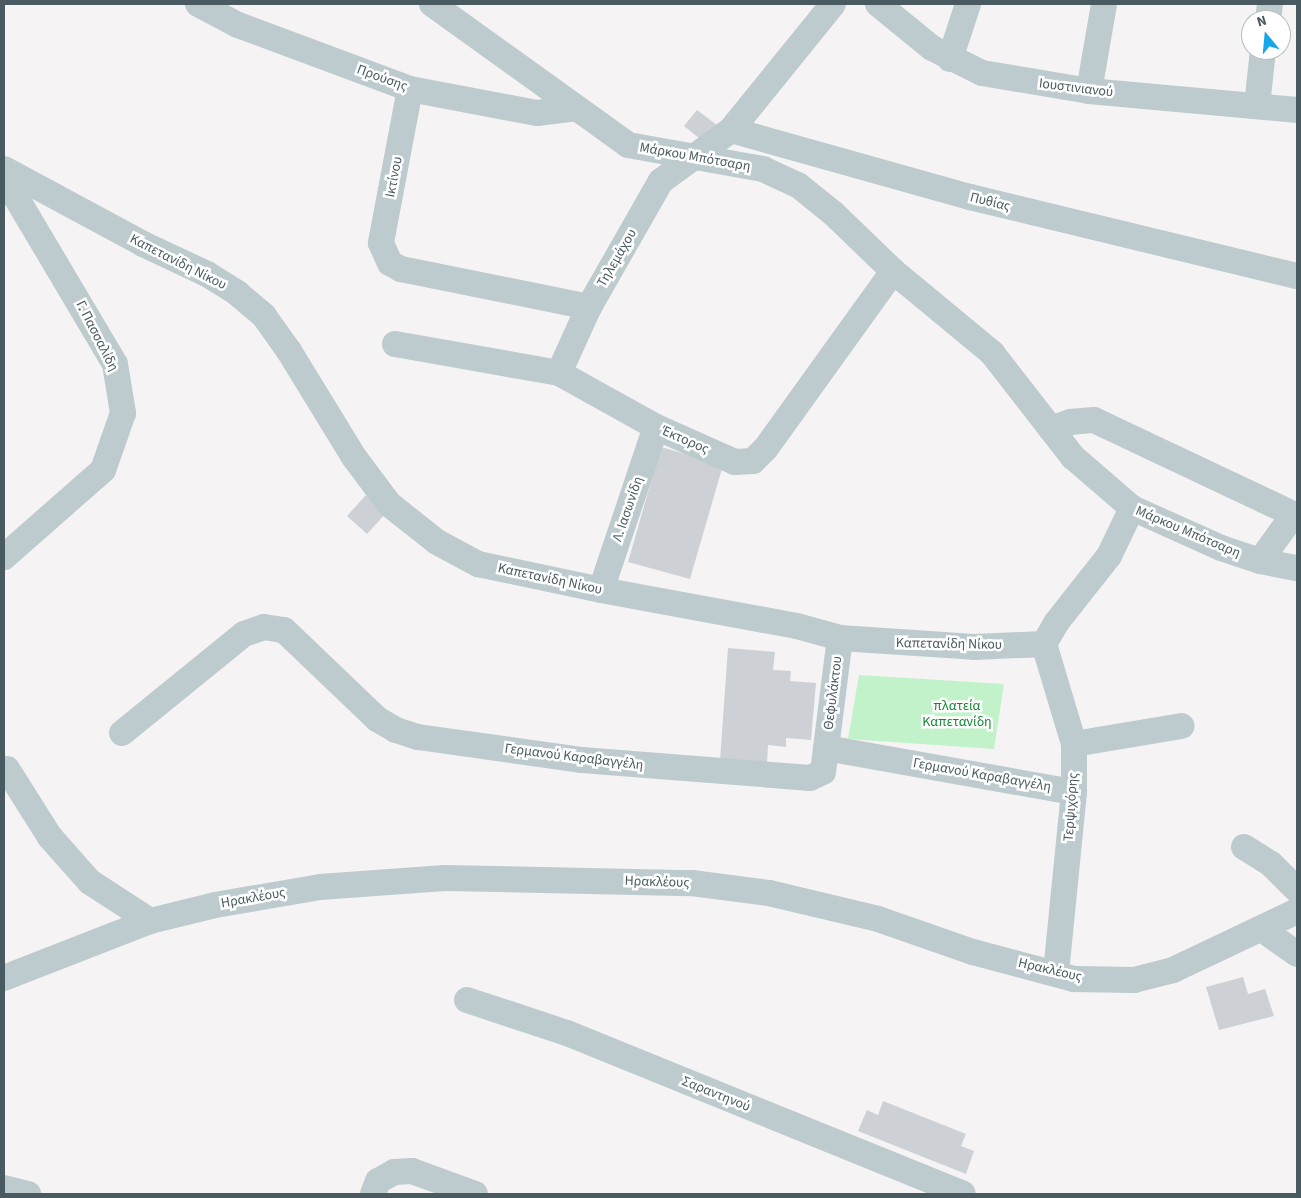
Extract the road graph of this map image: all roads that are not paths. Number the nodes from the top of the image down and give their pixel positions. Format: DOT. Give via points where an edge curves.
graph roads {
  1 [pos="198,4"];
  2 [pos="432,4"];
  3 [pos="833,4"];
  4 [pos="878,4"];
  5 [pos="968,4"];
  6 [pos="1104,4"];
  7 [pos="950,59"];
  8 [pos="1262,60"];
  9 [pos="410,89"];
  10 [pos="1089,91"];
  11 [pos="1256,106"];
  12 [pos="576,108"];
  13 [pos="1297,110"];
  14 [pos="732,130"];
  15 [pos="693,157"];
  16 [pos="4,169"];
  17 [pos="4,177"];
  18 [pos="893,271"];
  19 [pos="1297,276"];
  20 [pos="589,307"];
  21 [pos="395,344"];
  22 [pos="560,373"];
  23 [pos="656,427"];
  24 [pos="1051,429"];
  25 [pos="1132,508"];
  26 [pos="1296,515"];
  27 [pos="4,556"];
  28 [pos="1260,562"];
  29 [pos="1297,568"];
  30 [pos="601,590"];
  31 [pos="840,638"];
  32 [pos="1044,644"];
  33 [pos="1182,726"];
  34 [pos="122,733"];
  35 [pos="1074,744"];
  36 [pos="826,748"];
  37 [pos="7,769"];
  38 [pos="1074,792"];
  39 [pos="1244,847"];
  40 [pos="1297,890"];
  41 [pos="1297,911"];
  42 [pos="150,922"];
  43 [pos="1263,930"];
  44 [pos="1297,954"];
  45 [pos="1056,973"];
  46 [pos="4,978"];
  47 [pos="467,1000"];
  48 [pos="4,1188"];
  49 [pos="28,1194"];
  50 [pos="373,1194"];
  51 [pos="475,1194"];
  52 [pos="963,1194"];
  1 -- 9 [label="street, Προύσης" via="238,25"];
  2 -- 12 [label="street, Μάρκου Μπότσαρη"];
  3 -- 14 [label="street"];
  4 -- 7 [label="street, Ιουστινιανού"];
  5 -- 7 [label="street"];
  6 -- 10 [label="street"];
  7 -- 10 [label="street, Ιουστινιανού" via="982,73"];
  8 -- 11 [label="street"];
  9 -- 12 [label="street, Προύσης" via="537,114"];
  9 -- 20 [label="street, Ικτίνου" via="382,243 390,263 401,269"];
  10 -- 11 [label="street, Ιουστινιανού"];
  11 -- 13 [label="street, Ιουστινιανού"];
  12 -- 15 [label="street, Μάρκου Μπότσαρη" via="628,145"];
  14 -- 15 [label="street"];
  14 -- 19 [label="street, Πυθίας" via="970,197"];
  15 -- 18 [label="street, Μάρκου Μπότσαρη" via="763,169 798,185 834,214"];
  15 -- 20 [label="street, Τηλεμάχου" via="661,182"];
  16 -- 30 [label="street, Καπετανίδη Νίκου" via="143,244 208,274 264,316 354,457 389,504 437,542 478,564"];
  17 -- 27 [label="street, Γ. Πασσαλίδη" via="114,364 123,413 103,470"];
  18 -- 23 [label="street, Έκτορος" via="766,448 753,461 735,462"];
  18 -- 24 [label="street, Μάρκου Μπότσαρη" via="992,353 1035,404"];
  20 -- 22 [label="street, Τηλεμάχου"];
  21 -- 22 [label="street, Έκτορος"];
  22 -- 23 [label="street, Έκτορος"];
  23 -- 30 [label="street, Λ. Ιασωνίδη"];
  24 -- 25 [label="street, Μάρκου Μπότσαρη" via="1073,457"];
  24 -- 26 [label="street" via="1070,422 1094,420"];
  25 -- 28 [label="street, Μάρκου Μπότσαρη"];
  25 -- 32 [label="street" via="1109,556 1056,623"];
  26 -- 28 [label="street"];
  28 -- 29 [label="street, Μάρκου Μπότσαρη"];
  30 -- 31 [label="street, Καπετανίδη Νίκου" via="797,626"];
  31 -- 32 [label="street, Καπετανίδη Νίκου" via="974,646"];
  31 -- 36 [label="street, Θεφυλάκτου"];
  32 -- 35 [label="street, Τερψιχόρης"];
  33 -- 35 [label="street"];
  34 -- 36 [label="street, Γερμανού Καραβαγγέλη" via="244,634 264,627 284,630 377,719 418,737 582,760 794,779 810,778 823,772"];
  35 -- 38 [label="street, Τερψιχόρης"];
  36 -- 38 [label="street, Γερμανού Καραβαγγέλη"];
  37 -- 42 [label="street" via="50,837 90,882"];
  38 -- 45 [label="street, Τερψιχόρης"];
  39 -- 40 [label="street" via="1271,864"];
  41 -- 43 [label="street, Ηρακλέους"];
  42 -- 45 [label="street, Ηρακλέους" via="215,904 354,884 444,878 692,882 769,893 878,920 973,952"];
  42 -- 46 [label="street, Ηρακλέους"];
  43 -- 44 [label="street"];
  43 -- 45 [label="street, Ηρακλέους" via="1173,970 1134,980 1074,979"];
  47 -- 52 [label="street, Σαραντηνού" via="558,1030"];
  48 -- 49 [label="street"];
  50 -- 51 [label="street" via="378,1181 394,1172 412,1171"];
}
